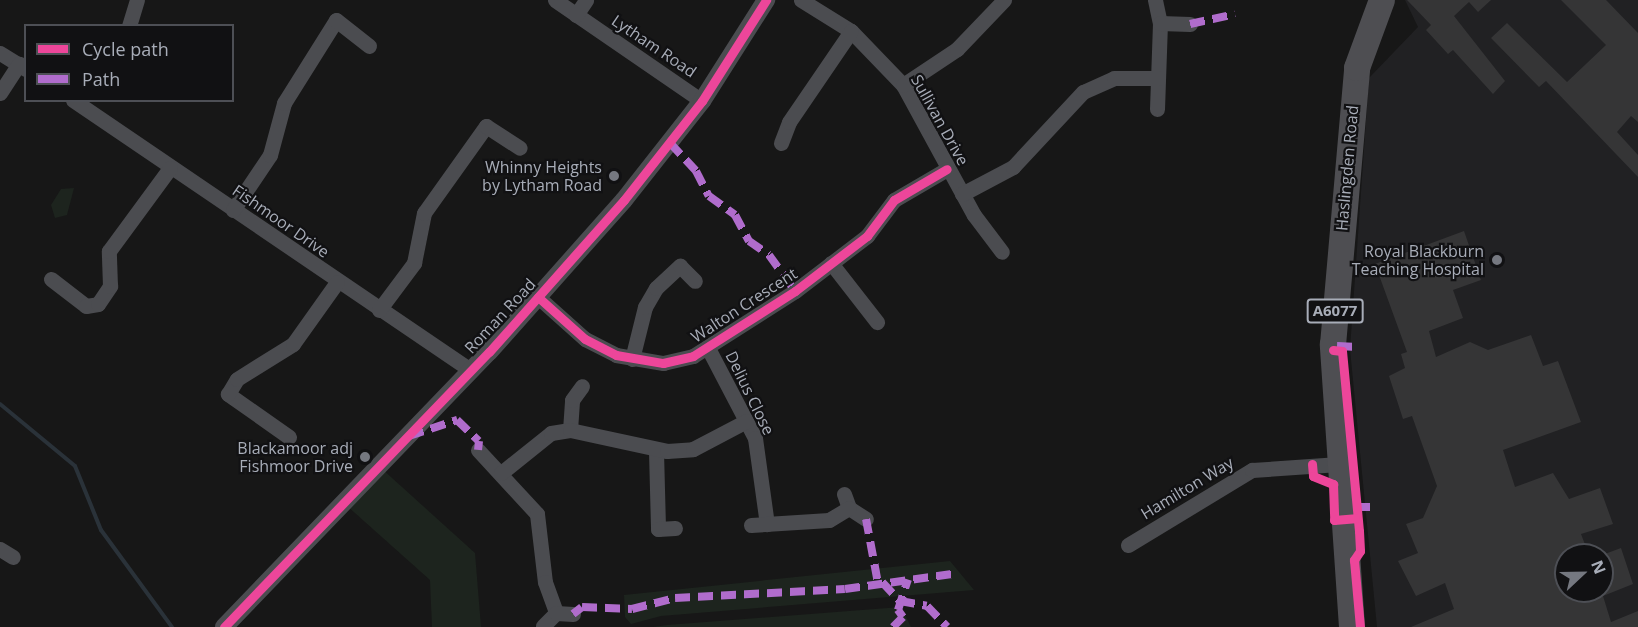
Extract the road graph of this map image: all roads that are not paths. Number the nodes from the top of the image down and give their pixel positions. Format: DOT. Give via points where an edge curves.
graph roads {
  1 [pos="137,0"];
  2 [pos="555,0"];
  3 [pos="586,0"];
  4 [pos="766,0"];
  5 [pos="801,0"];
  6 [pos="1004,0"];
  7 [pos="1155,0"];
  8 [pos="1382,0"];
  9 [pos="576,15"];
  10 [pos="1160,23"];
  11 [pos="130,24"];
  12 [pos="1190,24"];
  13 [pos="851,31"];
  14 [pos="369,46"];
  15 [pos="0,52"];
  16 [pos="22,67"];
  17 [pos="1158,78"];
  18 [pos="903,85"];
  19 [pos="0,93"];
  20 [pos="702,101"];
  21 [pos="91,105"];
  22 [pos="1157,109"];
  23 [pos="781,143"];
  24 [pos="520,148"];
  25 [pos="170,168"];
  26 [pos="947,169"];
  27 [pos="962,194"];
  28 [pos="233,210"];
  29 [pos="1002,252"];
  30 [pos="831,263"];
  31 [pos="51,279"];
  32 [pos="695,281"];
  33 [pos="337,282"];
  34 [pos="538,297"];
  35 [pos="379,310"];
  36 [pos="877,322"];
  37 [pos="709,350"];
  38 [pos="632,359"];
  39 [pos="470,370"];
  40 [pos="582,386"];
  41 [pos="746,421"];
  42 [pos="570,430"];
  43 [pos="289,437"];
  44 [pos="478,450"];
  45 [pos="657,451"];
  46 [pos="1339,464"];
  47 [pos="501,473"];
  48 [pos="867,519"];
  49 [pos="767,524"];
  50 [pos="751,525"];
  51 [pos="675,528"];
  52 [pos="1128,545"];
  53 [pos="556,613"];
  54 [pos="573,614"];
  55 [pos="543,626"];
  56 [pos="224,627"];
  57 [pos="1352,627"];
  1 -- 11 [label="street"];
  2 -- 9 [label="street, Lytham Road"];
  3 -- 9 [label="street"];
  4 -- 20 [label="street, Roman Road"];
  5 -- 13 [label="street, Sullivan Drive"];
  6 -- 18 [label="street" via="957,49"];
  7 -- 10 [label="street"];
  8 -- 46 [label="highway, Haslingden Road / A6077" via="1357,68 1343,207 1333,345"];
  9 -- 20 [label="street, Lytham Road"];
  10 -- 12 [label="street"];
  10 -- 17 [label="street"];
  13 -- 18 [label="street, Sullivan Drive"];
  13 -- 23 [label="street" via="789,122"];
  14 -- 28 [label="street" via="336,20 284,103 270,155"];
  15 -- 16 [label="street"];
  16 -- 19 [label="street"];
  17 -- 22 [label="street"];
  17 -- 27 [label="street" via="1114,78 1083,92 1013,167"];
  18 -- 26 [label="street, Sullivan Drive"];
  20 -- 34 [label="street, Roman Road"];
  21 -- 25 [label="street, Fishmoor Drive"];
  24 -- 35 [label="street" via="486,126 424,213 414,263"];
  25 -- 28 [label="street, Fishmoor Drive"];
  25 -- 31 [label="street" via="109,251 110,286 98,304 87,306"];
  26 -- 27 [label="street, Sullivan Drive"];
  26 -- 30 [label="street, Walton Crescent" via="894,200 867,236"];
  27 -- 29 [label="street, Sullivan Drive"];
  28 -- 33 [label="street, Fishmoor Drive"];
  30 -- 36 [label="street"];
  30 -- 37 [label="street, Walton Crescent"];
  32 -- 38 [label="street" via="680,266 645,307"];
  33 -- 35 [label="street, Fishmoor Drive"];
  33 -- 43 [label="street" via="293,344 237,379 228,394"];
  34 -- 38 [label="street, Walton Crescent" via="585,339"];
  34 -- 39 [label="street, Roman Road"];
  35 -- 39 [label="street, Fishmoor Drive"];
  37 -- 38 [label="street, Walton Crescent" via="663,363"];
  37 -- 41 [label="street, Delius Close"];
  39 -- 56 [label="street, Roman Road"];
  40 -- 42 [label="street" via="572,400"];
  41 -- 45 [label="street" via="693,448"];
  41 -- 49 [label="street, Delius Close" via="758,451"];
  42 -- 45 [label="street"];
  42 -- 47 [label="street" via="542,437"];
  44 -- 47 [label="street"];
  45 -- 51 [label="street" via="658,530"];
  46 -- 52 [label="street, Hamilton Way" via="1252,470"];
  46 -- 57 [label="highway, Haslingden Road / A6077"];
  47 -- 53 [label="street" via="537,514 544,582"];
  48 -- 49 [label="street" via="847,501 829,520"];
  49 -- 50 [label="street"];
  53 -- 54 [label="street"];
  53 -- 55 [label="street"];
}
